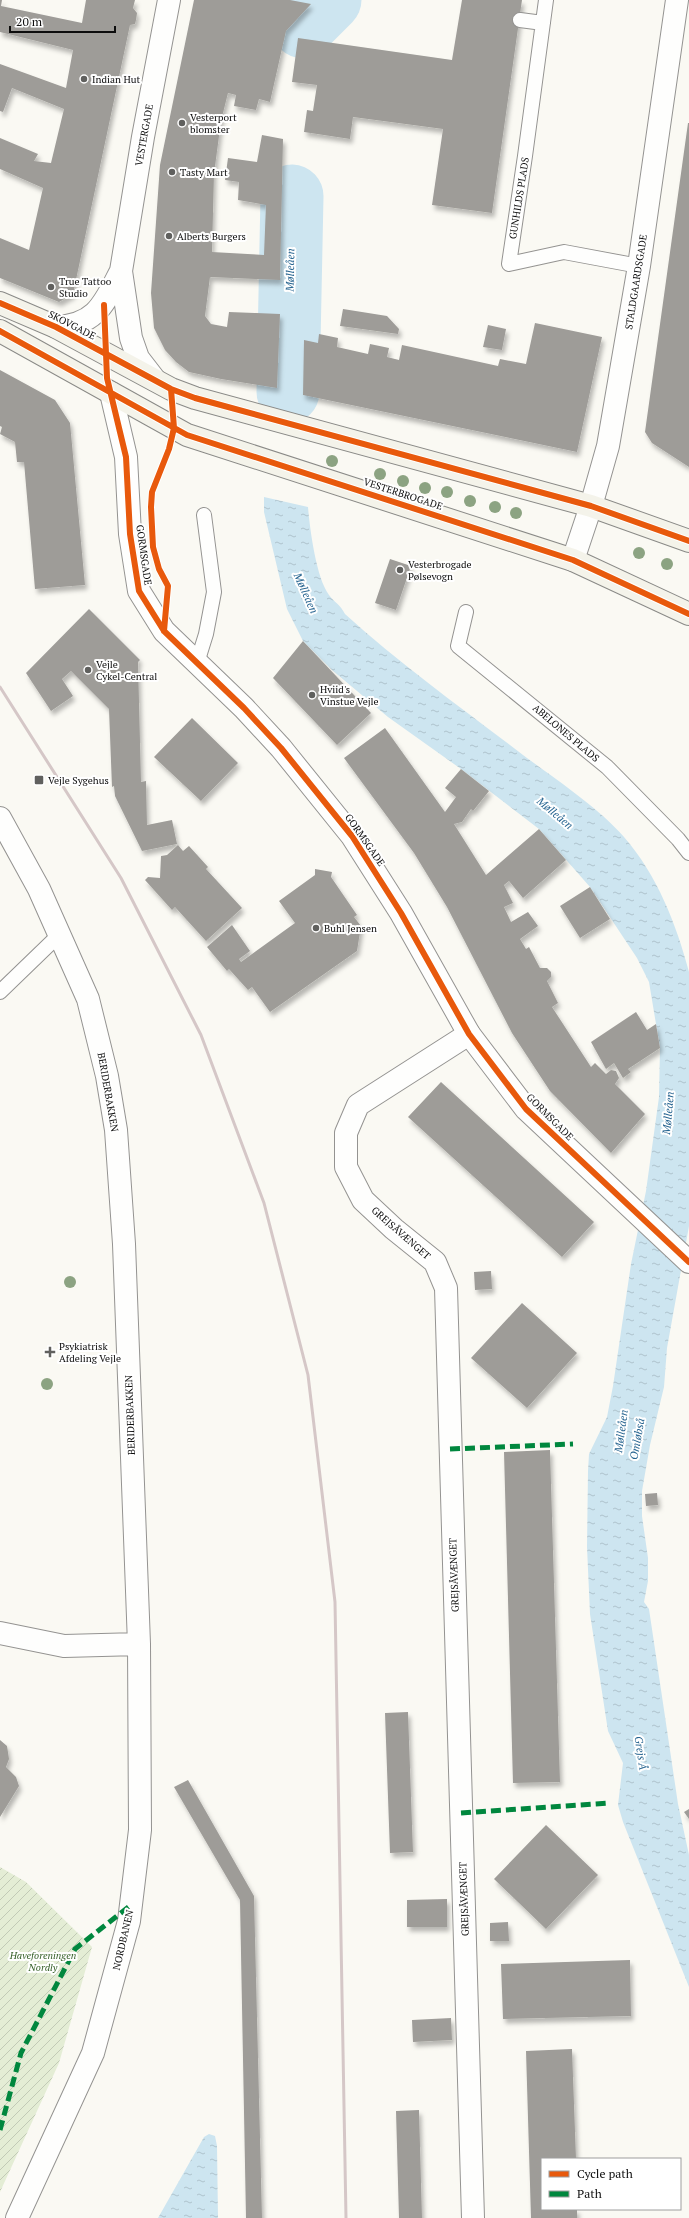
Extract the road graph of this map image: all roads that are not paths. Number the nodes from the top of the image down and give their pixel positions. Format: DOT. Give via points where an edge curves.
graph roads {
  1 [pos="170,0"];
  2 [pos="546,0"];
  3 [pos="677,0"];
  4 [pos="520,20"];
  5 [pos="543,23"];
  6 [pos="640,266"];
  7 [pos="121,271"];
  8 [pos="0,303"];
  9 [pos="56,327"];
  10 [pos="0,331"];
  11 [pos="154,380"];
  12 [pos="111,393"];
  13 [pos="592,506"];
  14 [pos="204,515"];
  15 [pos="689,541"];
  16 [pos="573,560"];
  17 [pos="466,612"];
  18 [pos="689,614"];
  19 [pos="197,663"];
  20 [pos="0,818"];
  21 [pos="689,853"];
  22 [pos="60,934"];
  23 [pos="0,992"];
  24 [pos="469,1034"];
  25 [pos="689,1262"];
  26 [pos="0,1633"];
  27 [pos="139,1644"];
  28 [pos="17,2218"];
  29 [pos="473,2218"];
  1 -- 7 [label="street, VESTERGADE" via="143,137"];
  2 -- 5 [label="lane, GUNHILDS PLADS"];
  3 -- 6 [label="street, STALDGAARDSGADE"];
  4 -- 5 [label="lane"];
  5 -- 6 [label="lane, GUNHILDS PLADS" via="509,264 564,252"];
  6 -- 13 [label="street, STALDGAARDSGADE" via="608,446"];
  7 -- 9 [label="street, VESTERGADE" via="104,305 86,320 72,326"];
  7 -- 11 [label="street, VESTERGADE" via="131,338 138,358"];
  8 -- 9 [label="main road, SKOVGADE"];
  9 -- 11 [label="main road, SKOVGADE"];
  10 -- 12 [label="main road"];
  11 -- 13 [label="main road" via="195,398"];
  12 -- 16 [label="main road, VESTERBROGADE" via="187,435"];
  12 -- 19 [label="street, GORMSGADE" via="126,457 130,534 139,591 164,631"];
  13 -- 15 [label="main road"];
  13 -- 16 [label="street, STALDGAARDSGADE"];
  14 -- 19 [label="lane" via="214,592"];
  16 -- 18 [label="main road, VESTERBROGADE"];
  17 -- 21 [label="lane, ABELONES PLADS" via="458,646 607,767"];
  19 -- 24 [label="street, GORMSGADE" via="281,748 352,836 401,913"];
  20 -- 22 [label="street, BERIDERBAKKEN" via="21,852"];
  22 -- 23 [label="lane"];
  22 -- 27 [label="street, BERIDERBAKKEN" via="88,999 107,1076 116,1130 124,1244"];
  24 -- 25 [label="street, GORMSGADE" via="526,1109"];
  24 -- 29 [label="street, GREJSÅVÆNGET" via="358,1105 346,1133 346,1167 363,1200 435,1262 446,1288"];
  26 -- 27 [label="street" via="64,1646"];
  27 -- 28 [label="street, NORDBANEN" via="140,1830 129,1921 93,2053"];
}
